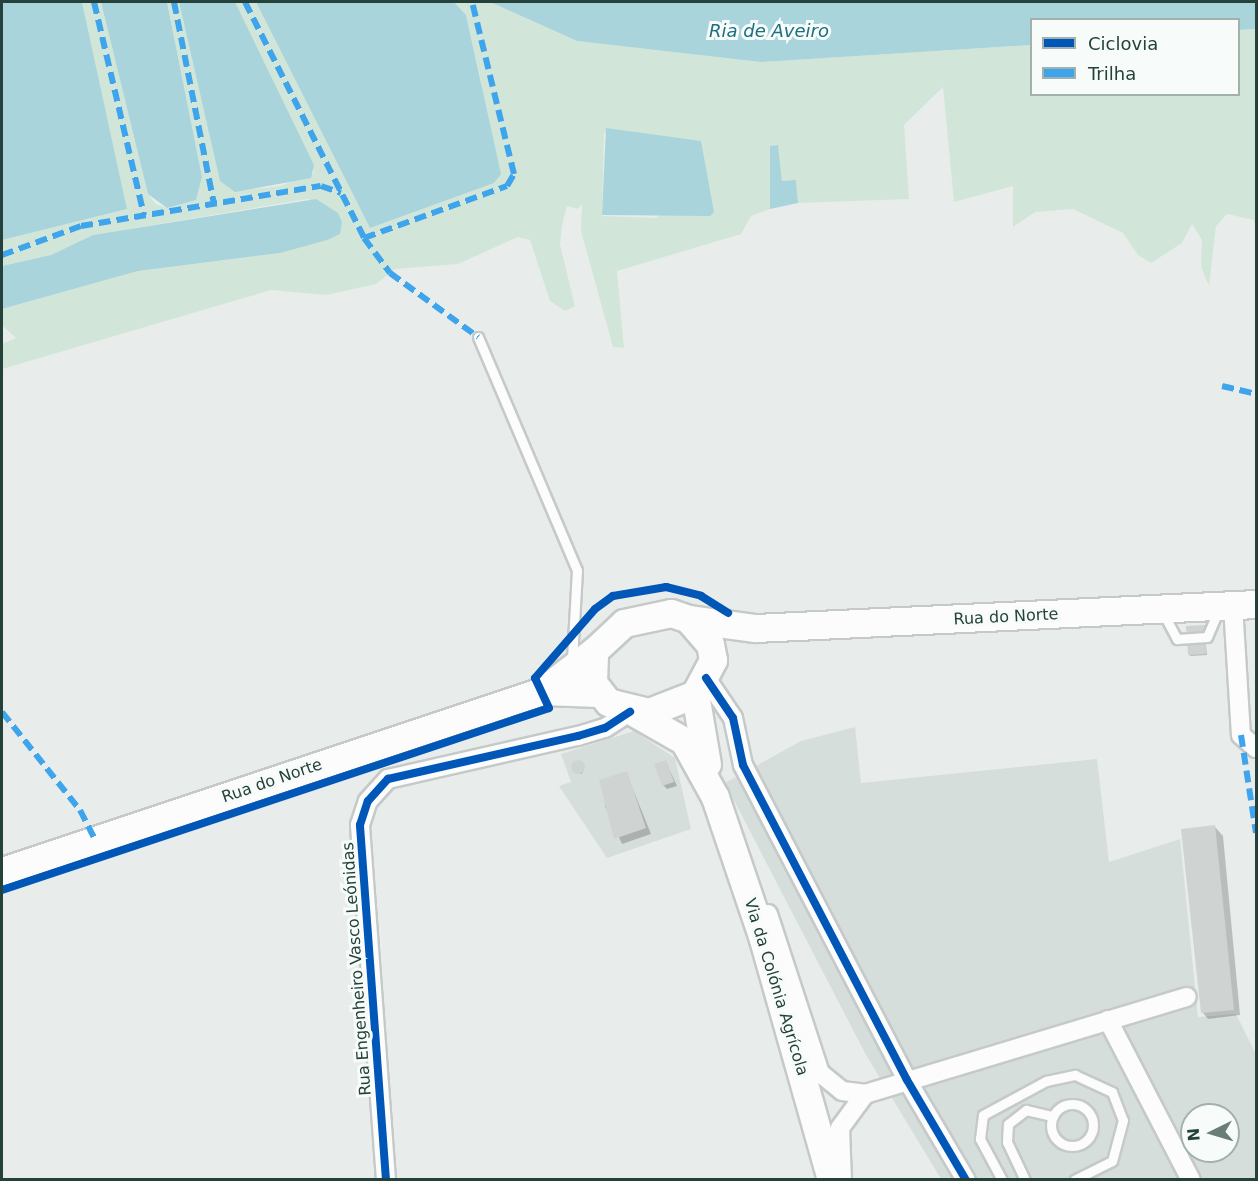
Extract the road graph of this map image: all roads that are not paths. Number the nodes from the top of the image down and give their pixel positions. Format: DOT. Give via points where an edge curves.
graph roads {
  1 [pos="478,336"];
  2 [pos="1236,605"];
  3 [pos="688,619"];
  4 [pos="755,628"];
  5 [pos="594,651"];
  6 [pos="571,669"];
  7 [pos="704,677"];
  8 [pos="542,691"];
  9 [pos="618,705"];
  10 [pos="1257,748"];
  11 [pos="715,797"];
  12 [pos="2,871"];
  13 [pos="745,883"];
  14 [pos="1187,997"];
  15 [pos="1108,1020"];
  16 [pos="908,1080"];
  17 [pos="865,1095"];
  18 [pos="1053,1116"];
  19 [pos="386,1179"];
  20 [pos="831,1179"];
  21 [pos="843,1179"];
  22 [pos="966,1179"];
  23 [pos="1002,1179"];
  24 [pos="1026,1179"];
  25 [pos="1074,1179"];
  26 [pos="1191,1179"];
  1 -- 6 [label="lane" via="577,570"];
  2 -- 4 [label="main road, Rua do Norte"];
  2 -- 10 [label="street" via="1241,735"];
  3 -- 4 [label="main road, Rua do Norte"];
  3 -- 5 [label="main road" via="671,613 638,617 604,636"];
  3 -- 7 [label="main road" via="710,644"];
  4 -- 7 [label="main road"];
  5 -- 6 [label="main road, Rua do Norte"];
  5 -- 9 [label="main road" via="591,666"];
  6 -- 8 [label="main road, Rua do Norte"];
  7 -- 9 [label="main road" via="676,706"];
  7 -- 11 [label="main road, Via da Colónia Agrícola"];
  7 -- 16 [label="street" via="733,718 743,765"];
  8 -- 9 [label="main road, Rua do Norte"];
  8 -- 12 [label="main road, Rua do Norte"];
  9 -- 11 [label="main road, Via da Colónia Agrícola" via="684,741"];
  9 -- 19 [label="street, Rua Engenheiro Vasco Leónidas" via="578,736 388,779 368,801 360,825"];
  11 -- 13 [label="main road, Via da Colónia Agrícola"];
  13 -- 17 [label="street" via="760,894 820,1073 842,1091"];
  13 -- 20 [label="main road, Via da Colónia Agrícola"];
  14 -- 15 [label="street"];
  15 -- 16 [label="street"];
  15 -- 26 [label="street"];
  16 -- 17 [label="street"];
  16 -- 22 [label="street"];
  17 -- 21 [label="street" via="840,1128"];
  18 -- 18 [label="lane" via="1052,1132 1062,1143 1078,1145 1090,1136 1093,1121 1086,1108 1066,1105"];
  18 -- 24 [label="lane" via="1026,1110 1008,1124 1007,1142"];
  23 -- 25 [label="lane" via="980,1139 983,1115 1046,1081 1075,1075 1112,1092 1123,1120 1112,1161"];
}
